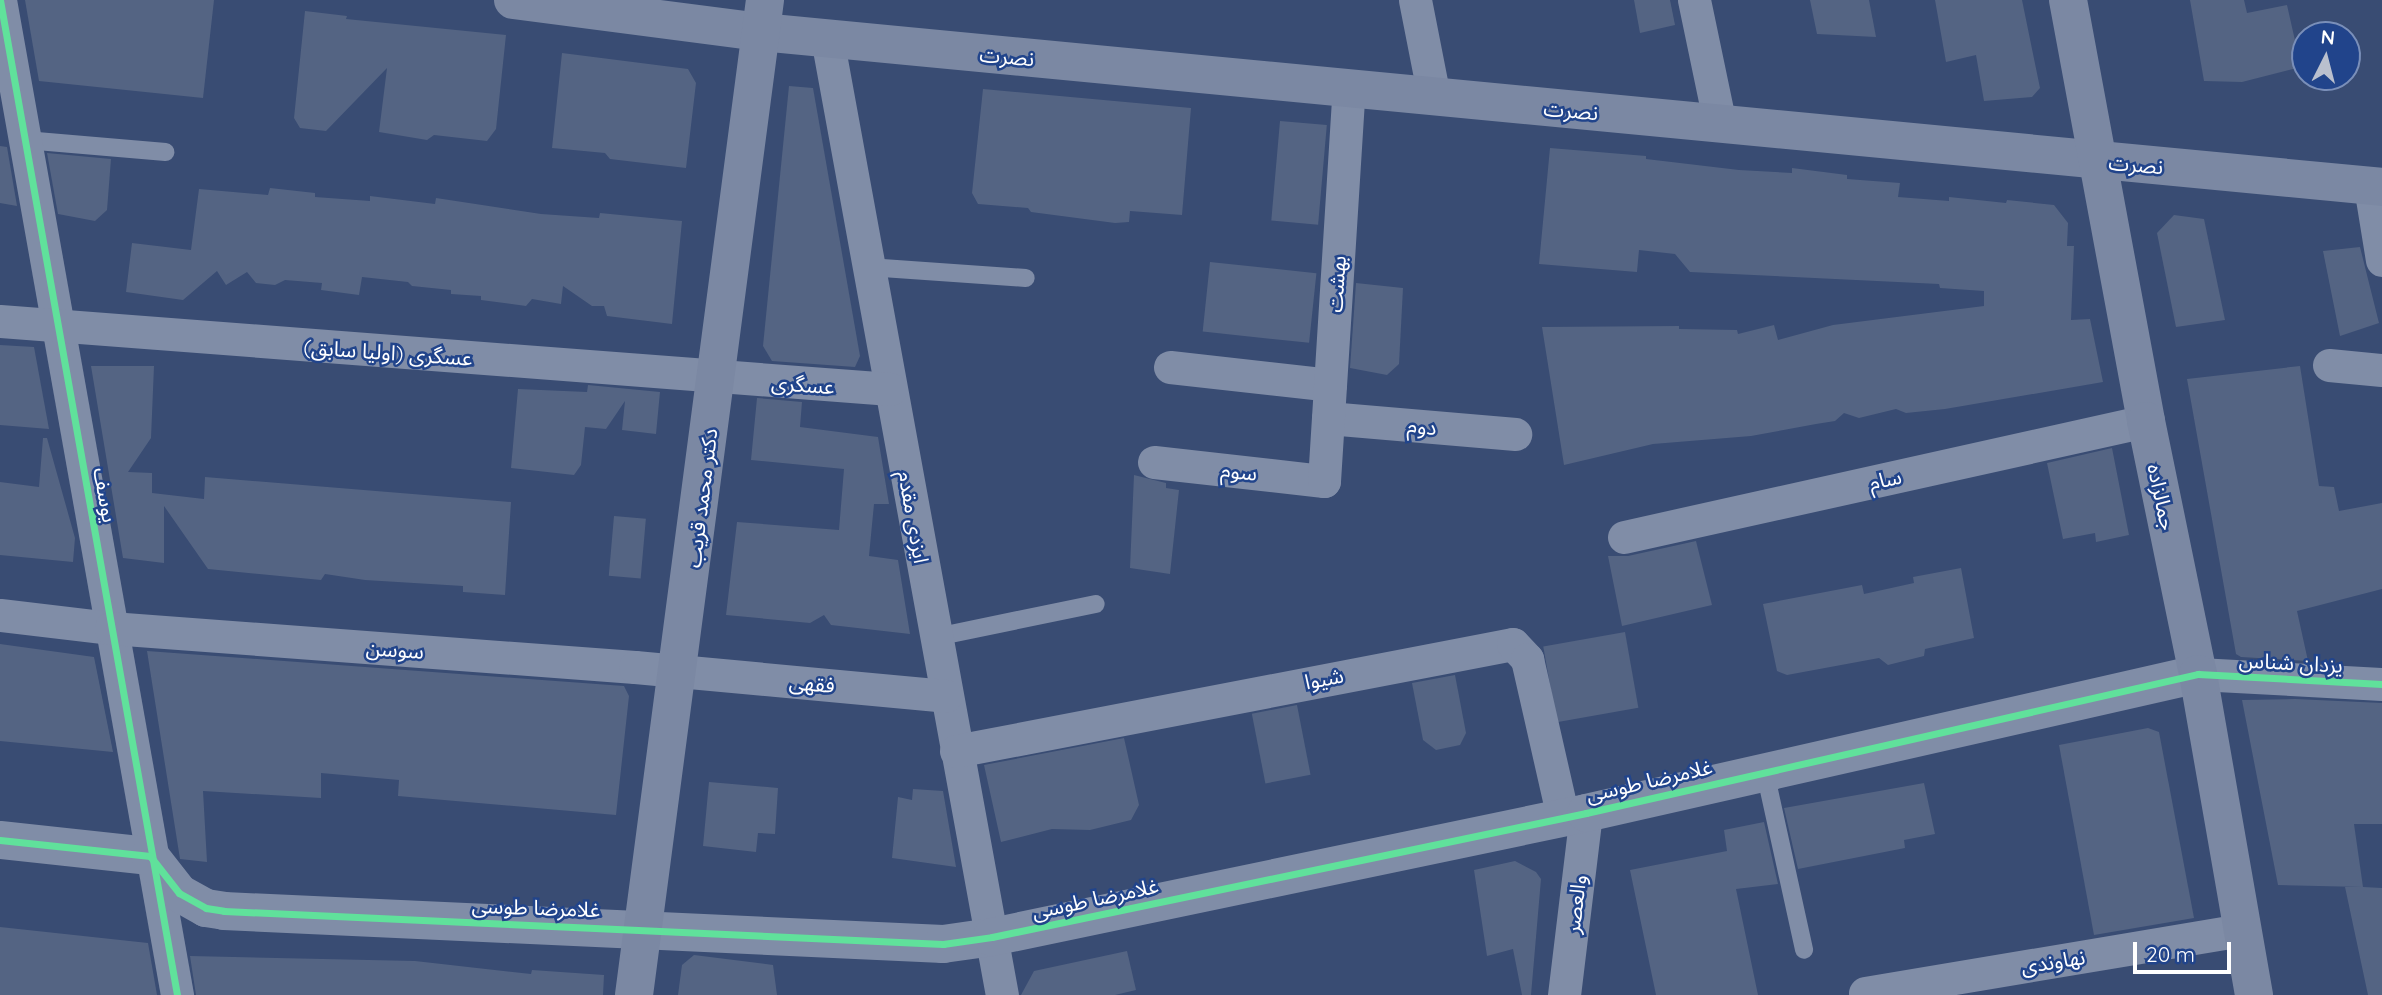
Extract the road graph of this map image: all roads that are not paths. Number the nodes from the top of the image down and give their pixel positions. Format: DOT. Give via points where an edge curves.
graph roads {
  1 [pos="0,0"];
  2 [pos="513,0"];
  3 [pos="1415,0"];
  4 [pos="1694,0"];
  5 [pos="2068,0"];
  6 [pos="763,16"];
  7 [pos="827,38"];
  8 [pos="1349,88"];
  9 [pos="1434,97"];
  10 [pos="1720,124"];
  11 [pos="26,140"];
  12 [pos="165,152"];
  13 [pos="2097,160"];
  14 [pos="2376,187"];
  15 [pos="2382,260"];
  16 [pos="868,267"];
  17 [pos="1026,278"];
  18 [pos="0,321"];
  19 [pos="59,328"];
  20 [pos="2329,365"];
  21 [pos="1170,367"];
  22 [pos="2382,370"];
  23 [pos="716,378"];
  24 [pos="1330,385"];
  25 [pos="890,389"];
  26 [pos="1328,418"];
  27 [pos="2146,421"];
  28 [pos="1515,434"];
  29 [pos="1154,462"];
  30 [pos="1324,481"];
  31 [pos="1624,537"];
  32 [pos="1096,604"];
  33 [pos="0,615"];
  34 [pos="111,628"];
  35 [pos="936,637"];
  36 [pos="678,671"];
  37 [pos="2198,674"];
  38 [pos="2382,684"];
  39 [pos="946,696"];
  40 [pos="956,751"];
  41 [pos="1765,772"];
  42 [pos="1574,815"];
  43 [pos="0,840"];
  44 [pos="150,856"];
  45 [pos="641,929"];
  46 [pos="2241,930"];
  47 [pos="992,937"];
  48 [pos="1804,950"];
  49 [pos="1865,993"];
  50 [pos="177,995"];
  51 [pos="634,995"];
  52 [pos="1002,995"];
  53 [pos="1564,995"];
  54 [pos="2254,995"];
  1 -- 11 [label="street, یوسف"];
  2 -- 6 [label="main road, نصرت"];
  3 -- 9 [label="street"];
  4 -- 10 [label="street"];
  5 -- 13 [label="main road, جمالزاده"];
  6 -- 7 [label="main road, نصرت"];
  6 -- 23 [label="main road, دکتر محمد قریب"];
  7 -- 8 [label="main road, نصرت"];
  7 -- 16 [label="street, ایزدی مقدم"];
  8 -- 9 [label="main road, نصرت"];
  8 -- 24 [label="street, بهشت"];
  9 -- 10 [label="main road, نصرت"];
  10 -- 13 [label="main road, نصرت"];
  11 -- 12 [label="lane"];
  11 -- 19 [label="street, یوسف"];
  13 -- 14 [label="main road, نصرت"];
  13 -- 27 [label="main road, جمالزاده"];
  14 -- 15 [label="street"];
  16 -- 17 [label="lane"];
  16 -- 25 [label="street, ایزدی مقدم"];
  18 -- 19 [label="street, عسگری (اولیا سابق)"];
  19 -- 23 [label="street, عسگری (اولیا سابق)"];
  19 -- 34 [label="street, یوسف"];
  20 -- 22 [label="street"];
  21 -- 24 [label="street"];
  23 -- 25 [label="street, عسگری"];
  23 -- 36 [label="main road, دکتر محمد قریب"];
  24 -- 26 [label="street, بهشت"];
  25 -- 35 [label="street, ایزدی مقدم"];
  26 -- 28 [label="street, دوم"];
  26 -- 30 [label="street, بهشت"];
  27 -- 31 [label="street, سام"];
  27 -- 37 [label="main road, جمالزاده"];
  29 -- 30 [label="street, سوم"];
  32 -- 35 [label="lane"];
  33 -- 34 [label="street, سوسن"];
  34 -- 36 [label="street, سوسن"];
  34 -- 44 [label="street, یوسف"];
  35 -- 39 [label="street, ایزدی مقدم"];
  36 -- 39 [label="street, فقهی"];
  36 -- 45 [label="main road, دکتر محمد قریب"];
  37 -- 38 [label="street, یزدان شناس"];
  37 -- 41 [label="street, غلامرضا طوسی"];
  37 -- 46 [label="main road, جمالزاده"];
  39 -- 40 [label="street, ایزدی مقدم"];
  40 -- 42 [label="street, شیوا" via="1513,644 1527,659"];
  40 -- 47 [label="street, ایزدی مقدم"];
  41 -- 42 [label="street, غلامرضا طوسی"];
  41 -- 48 [label="lane"];
  42 -- 47 [label="street, غلامرضا طوسی"];
  42 -- 53 [label="street, والعصر"];
  43 -- 44 [label="street"];
  44 -- 45 [label="street, غلامرضا طوسی" via="178,893 206,908 223,911"];
  44 -- 50 [label="street, یوسف"];
  45 -- 47 [label="street, غلامرضا طوسی" via="922,944"];
  45 -- 51 [label="main road, دکتر محمد قریب"];
  46 -- 49 [label="street, نهاوندی"];
  46 -- 54 [label="main road, جمالزاده"];
  47 -- 52 [label="street, ایزدی مقدم"];
}
